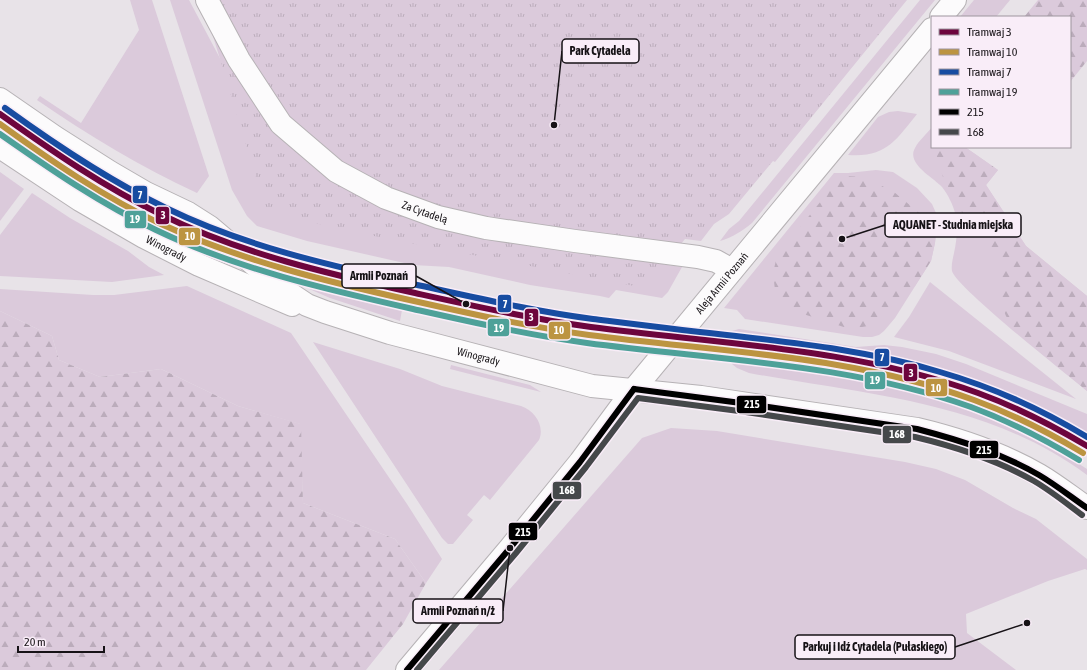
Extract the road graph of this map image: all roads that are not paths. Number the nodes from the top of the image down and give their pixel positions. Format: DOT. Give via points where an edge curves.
graph roads {
  1 [pos="207,0"];
  2 [pos="955,0"];
  3 [pos="943,16"];
  4 [pos="931,30"];
  5 [pos="0,99"];
  6 [pos="0,147"];
  7 [pos="732,270"];
  8 [pos="325,312"];
  9 [pos="634,389"];
  10 [pos="1087,508"];
  11 [pos="408,670"];
  1 -- 7 [label="street, Za Cytadelą" via="239,60 281,124 336,171 386,198 438,217 486,228 698,256 716,261"];
  2 -- 3 [label="street"];
  4 -- 7 [label="street, Aleja Armii Poznań"];
  5 -- 8 [label="street, Winogrady" via="110,172 192,215 292,295"];
  6 -- 8 [label="street, Winogrady" via="80,200 155,243 288,304"];
  7 -- 9 [label="street, Aleja Armii Poznań"];
  8 -- 9 [label="street, Winogrady" via="390,333 592,386"];
  9 -- 10 [label="street, Winogrady" via="762,405 934,433 984,449 1027,469"];
  9 -- 11 [label="street, Aleja Armii Poznań" via="580,462"];
}
